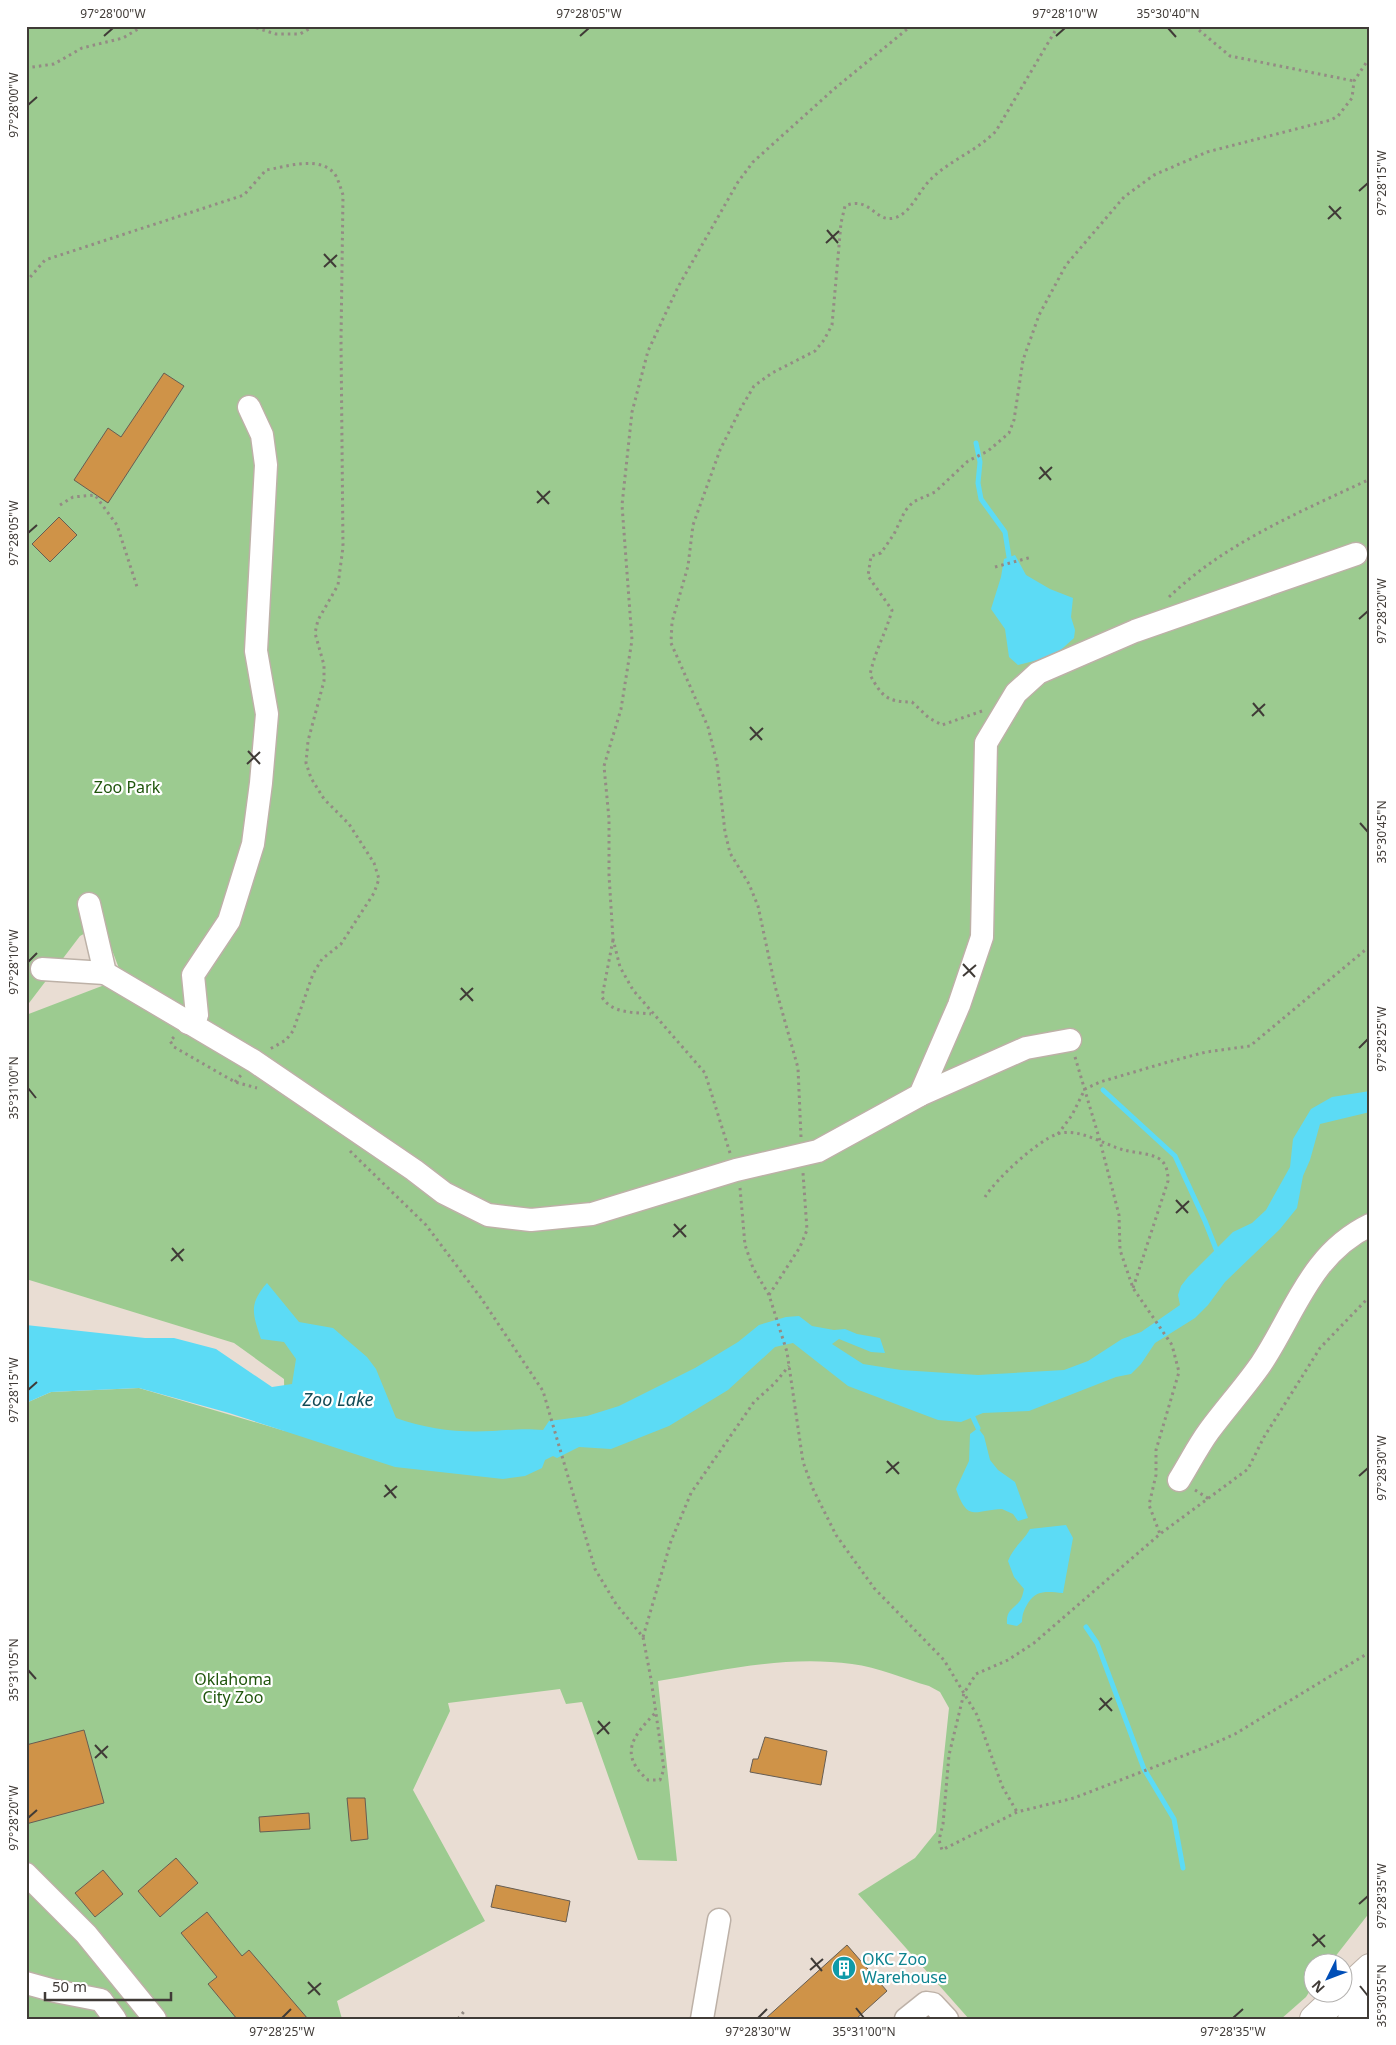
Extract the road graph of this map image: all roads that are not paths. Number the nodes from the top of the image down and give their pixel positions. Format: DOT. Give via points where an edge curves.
graph roads {
  1 [pos="249,407"];
  2 [pos="1356,554"];
  3 [pos="88,904"];
  4 [pos="42,970"];
  5 [pos="105,973"];
  6 [pos="188,1022"];
  7 [pos="1070,1040"];
  8 [pos="920,1095"];
  9 [pos="1370,1225"];
  10 [pos="1179,1480"];
  11 [pos="26,1874"];
  12 [pos="719,1920"];
  13 [pos="1370,1968"];
  14 [pos="26,1982"];
  15 [pos="1354,1982"];
  16 [pos="100,2000"];
  17 [pos="1332,2002"];
  18 [pos="1370,2003"];
  19 [pos="149,2011"];
  20 [pos="115,2019"];
  21 [pos="702,2019"];
  22 [pos="906,2019"];
  23 [pos="947,2019"];
  24 [pos="1314,2019"];
  25 [pos="1352,2019"];
  1 -- 6 [label="street" via="262,436 266,465 256,651 267,714 262,784 253,844 230,920 193,975 197,1015"];
  2 -- 8 [label="street" via="1135,631 1038,672 1016,693 986,744 982,937 960,1005"];
  3 -- 5 [label="street"];
  4 -- 5 [label="street"];
  5 -- 6 [label="street"];
  6 -- 8 [label="street" via="254,1062 414,1170 444,1194 488,1215 531,1220 592,1214 736,1170 818,1151"];
  7 -- 8 [label="street" via="1026,1048"];
  9 -- 10 [label="street" via="1356,1231 1331,1252 1307,1280 1262,1362 1209,1431"];
  11 -- 19 [label="street" via="86,1934"];
  12 -- 21 [label="street"];
  13 -- 15 [label="main road"];
  14 -- 16 [label="street"];
  16 -- 19 [label="street"];
  16 -- 20 [label="street"];
  17 -- 24 [label="main road"];
  18 -- 25 [label="main road"];
  22 -- 23 [label="street" via="926,2003 933,2004"];
}
